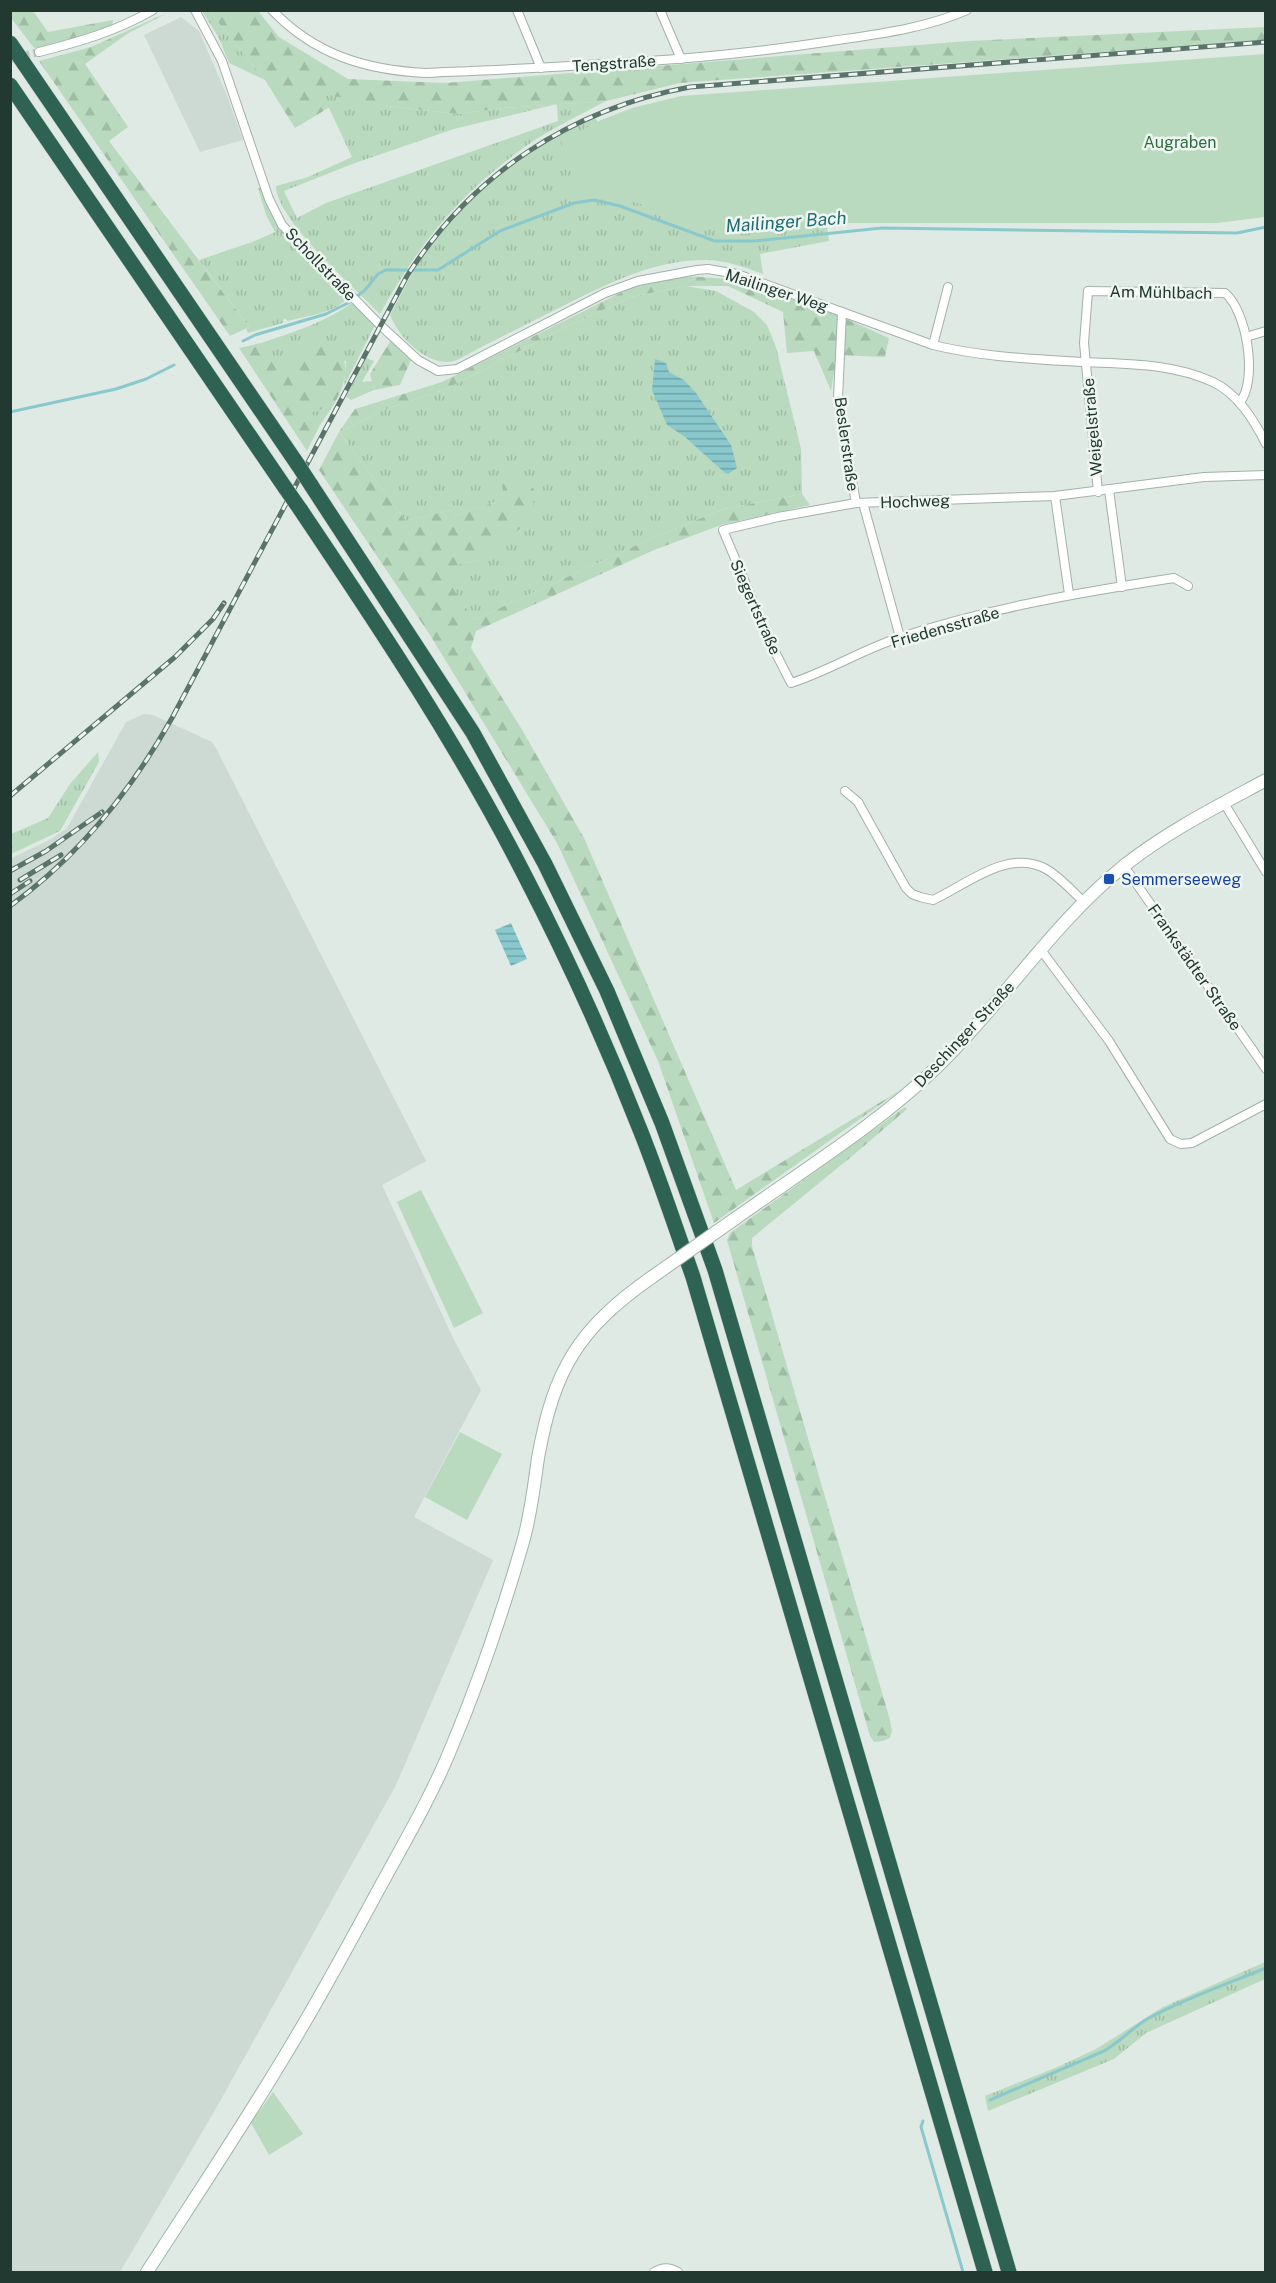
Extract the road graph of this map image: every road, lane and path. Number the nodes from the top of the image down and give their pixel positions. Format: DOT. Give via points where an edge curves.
graph roads {
  1 [pos="153,10"];
  2 [pos="195,10"];
  3 [pos="272,10"];
  4 [pos="517,10"];
  5 [pos="660,10"];
  6 [pos="967,10"];
  7 [pos="10,43"];
  8 [pos="39,52"];
  9 [pos="681,59"];
  10 [pos="541,68"];
  11 [pos="10,85"];
  12 [pos="948,287"];
  13 [pos="843,312"];
  14 [pos="1266,331"];
  15 [pos="1246,337"];
  16 [pos="933,345"];
  17 [pos="1087,362"];
  18 [pos="457,369"];
  19 [pos="1240,402"];
  20 [pos="1266,444"];
  21 [pos="1266,475"];
  22 [pos="1109,490"];
  23 [pos="1098,492"];
  24 [pos="1055,496"];
  25 [pos="859,503"];
  26 [pos="723,530"];
  27 [pos="1122,586"];
  28 [pos="1188,586"];
  29 [pos="1068,594"];
  30 [pos="900,637"];
  31 [pos="791,683"];
  32 [pos="1266,780"];
  33 [pos="845,791"];
  34 [pos="1224,803"];
  35 [pos="1124,866"];
  36 [pos="1266,872"];
  37 [pos="1084,902"];
  38 [pos="1041,950"];
  39 [pos="1266,1069"];
  40 [pos="1266,1104"];
  41 [pos="147,2272"];
  42 [pos="654,2272"];
  43 [pos="678,2272"];
  44 [pos="985,2272"];
  45 [pos="1009,2272"];
  1 -- 8 [label="street" via="105,33"];
  2 -- 18 [label="street, Schollstraße" via="226,70 269,199 291,236 428,367 438,371"];
  3 -- 10 [label="street, Tengstraße" via="327,51 391,71"];
  4 -- 10 [label="street"];
  5 -- 9 [label="street"];
  6 -- 9 [label="street, Tengstraße" via="952,17 856,37"];
  7 -- 45 [label="highway, bridge" via="298,465 473,733 545,864 607,992 662,1123 715,1270"];
  9 -- 10 [label="street, Tengstraße"];
  11 -- 44 [label="highway, bridge" via="382,630 525,875 586,1002 641,1132 693,1277"];
  12 -- 16 [label="street"];
  13 -- 16 [label="street, Mailinger Weg"];
  13 -- 18 [label="street, Mailinger Weg" via="737,274 708,269 682,271 638,280 605,293"];
  13 -- 25 [label="street, Beslerstraße" via="838,398"];
  14 -- 15 [label="street"];
  15 -- 17 [label="street, Am Mühlbach" via="1231,298 1225,293 1088,291 1084,343"];
  15 -- 19 [label="street, Am Mühlbach" via="1250,372"];
  16 -- 17 [label="street, Mailinger Weg" via="1000,357"];
  17 -- 19 [label="street, Mailinger Weg" via="1139,364 1179,371 1214,383"];
  17 -- 23 [label="street, Weigelstraße"];
  19 -- 20 [label="street, Mailinger Weg"];
  21 -- 22 [label="street, Hochweg" via="1204,477"];
  22 -- 23 [label="street, Hochweg"];
  22 -- 27 [label="street"];
  23 -- 24 [label="street, Hochweg"];
  24 -- 25 [label="street, Hochweg"];
  24 -- 29 [label="street"];
  25 -- 26 [label="street, Hochweg"];
  25 -- 30 [label="street, Beslerstraße"];
  26 -- 31 [label="street, Siegertstraße"];
  27 -- 28 [label="street, Friedensstraße" via="1174,579"];
  27 -- 29 [label="street, Friedensstraße"];
  29 -- 30 [label="street, Friedensstraße"];
  30 -- 31 [label="street, Friedensstraße"];
  32 -- 34 [label="street, Deschinger Straße"];
  33 -- 37 [label="street" via="858,802 912,894 933,900 996,867 1028,863 1052,873"];
  34 -- 35 [label="street, Deschinger Straße" via="1183,825"];
  34 -- 36 [label="street"];
  35 -- 37 [label="street, Deschinger Straße"];
  35 -- 39 [label="street, Frankstädter Straße"];
  37 -- 38 [label="street, Deschinger Straße"];
  38 -- 40 [label="street" via="1109,1041 1170,1139 1192,1143"];
  38 -- 41 [label="street, Deschinger Straße, bridge" via="941,1063 911,1091 876,1120 622,1297 578,1345 549,1404 528,1524 483,1666 452,1748 293,2042"];
  42 -- 43 [label="street" via="661,2268"];
}
